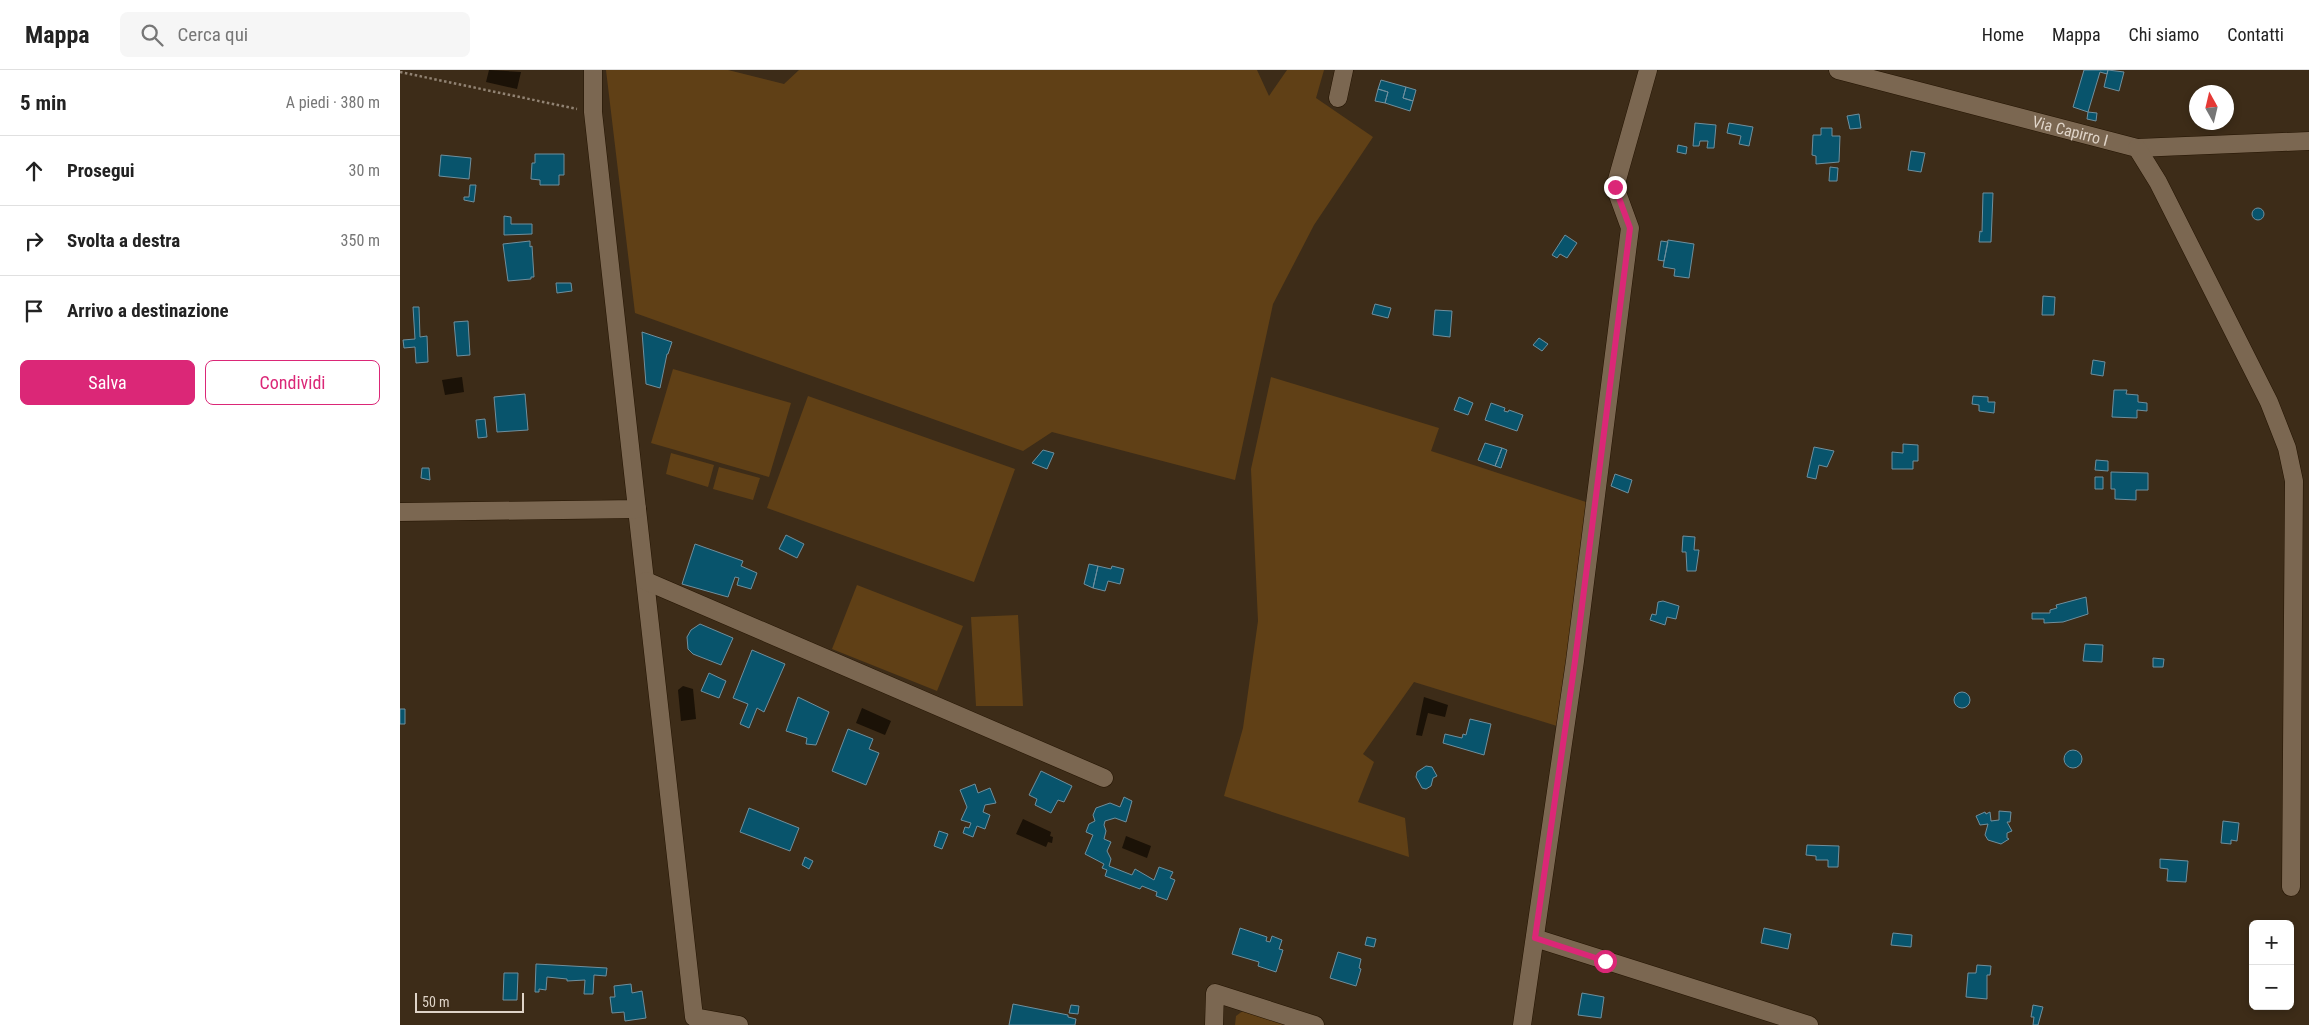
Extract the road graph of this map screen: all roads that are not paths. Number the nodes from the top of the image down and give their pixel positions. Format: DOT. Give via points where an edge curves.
graph roads {
  1 [pos="593,70"];
  2 [pos="1344,70"];
  3 [pos="1648,70"];
  4 [pos="1838,70"];
  5 [pos="1338,98"];
  6 [pos="2309,141"];
  7 [pos="2136,148"];
  8 [pos="637,509"];
  9 [pos="400,512"];
  10 [pos="646,581"];
  11 [pos="1104,778"];
  12 [pos="2291,887"];
  13 [pos="1535,938"];
  14 [pos="739,1025"];
  15 [pos="1214,1025"];
  16 [pos="1315,1025"];
  17 [pos="1522,1025"];
  18 [pos="1809,1025"];
  1 -- 8 [label="street" via="593,112"];
  2 -- 5 [label="street"];
  3 -- 13 [label="street" via="1615,187 1630,228 1575,661"];
  4 -- 7 [label="street, Via Capirro I"];
  6 -- 7 [label="street, Via Capirro I"];
  7 -- 12 [label="street" via="2158,182 2269,402 2287,448 2294,481"];
  8 -- 9 [label="street"];
  8 -- 10 [label="street"];
  10 -- 11 [label="street"];
  10 -- 14 [label="street" via="694,1017"];
  13 -- 17 [label="street"];
  13 -- 18 [label="street"];
  15 -- 16 [label="street" via="1215,993"];
}
